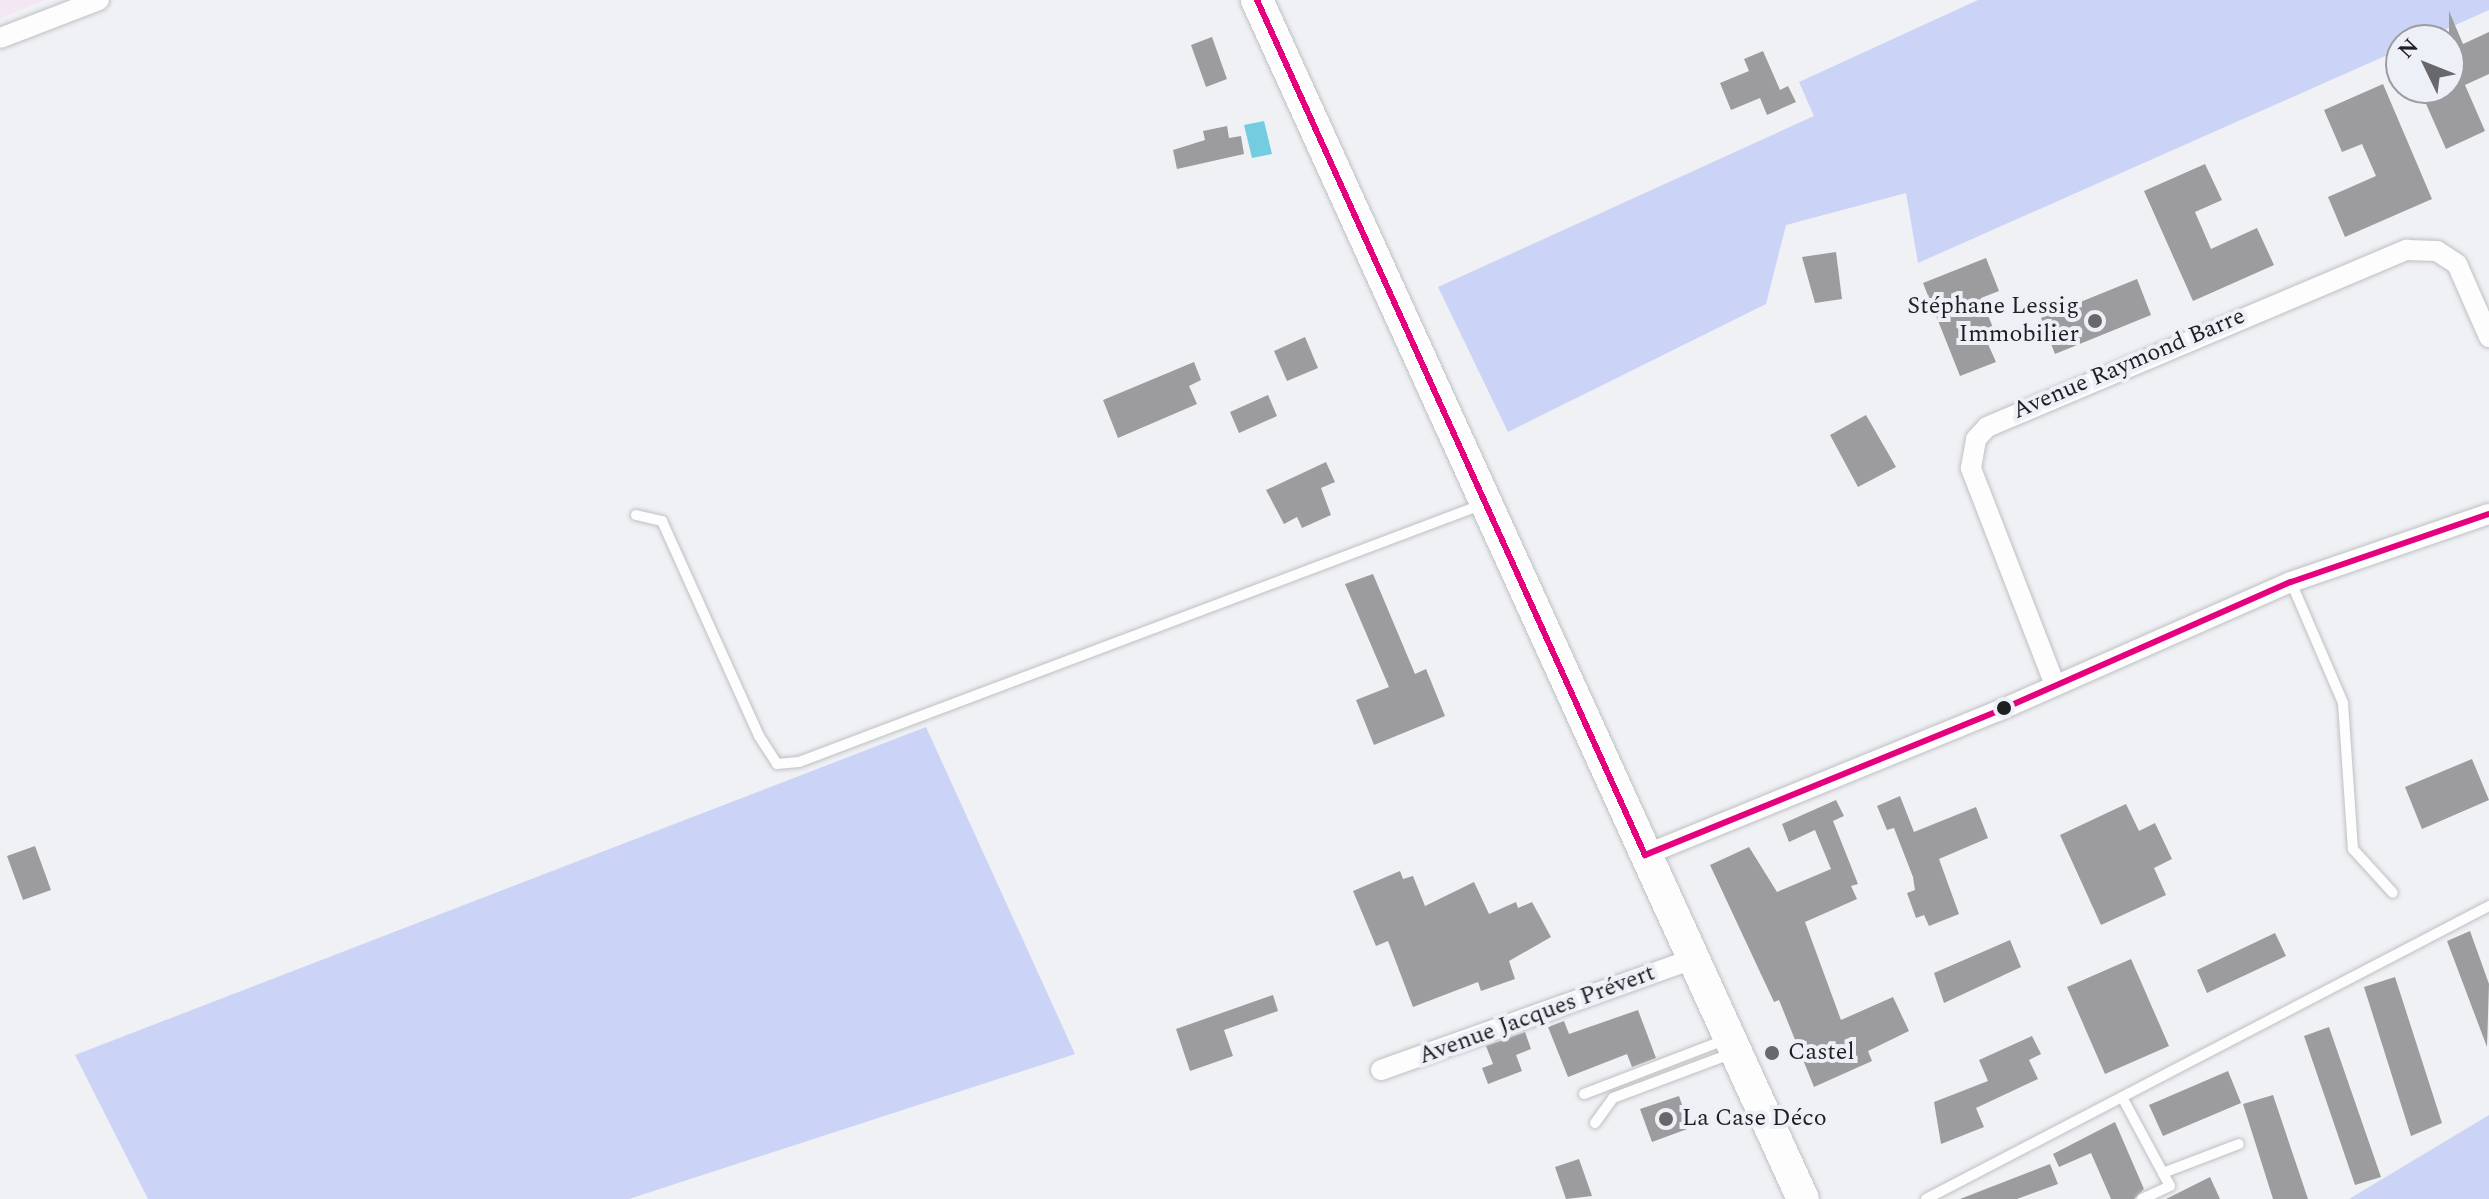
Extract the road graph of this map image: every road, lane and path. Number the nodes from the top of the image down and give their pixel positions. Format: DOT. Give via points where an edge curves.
graph roads {
  1 [pos="99,0"];
  2 [pos="1257,0"];
  3 [pos="0,38"];
  4 [pos="2489,337"];
  5 [pos="1485,504"];
  6 [pos="2489,514"];
  7 [pos="636,515"];
  8 [pos="2291,582"];
  9 [pos="2055,685"];
  10 [pos="1645,855"];
  11 [pos="2393,893"];
  12 [pos="2489,906"];
  13 [pos="1692,959"];
  14 [pos="1732,1046"];
  15 [pos="1381,1070"];
  16 [pos="1584,1094"];
  17 [pos="2122,1097"];
  18 [pos="1595,1123"];
  19 [pos="2239,1144"];
  20 [pos="2163,1173"];
  21 [pos="1803,1199"];
  22 [pos="1926,1199"];
  23 [pos="2142,1199"];
  1 -- 3 [label="street"];
  2 -- 5 [label="main road"];
  4 -- 9 [label="street, Avenue Raymond Barre" via="2457,264 2443,252 2407,250 1987,427 1976,439 1971,468"];
  5 -- 7 [label="lane" via="799,762 777,764 759,736 662,521"];
  5 -- 10 [label="main road"];
  6 -- 8 [label="street"];
  8 -- 9 [label="street"];
  8 -- 11 [label="lane" via="2343,703 2353,849"];
  9 -- 10 [label="street"];
  10 -- 13 [label="main road"];
  12 -- 17 [label="lane"];
  13 -- 14 [label="main road"];
  13 -- 15 [label="street, Avenue Jacques Prévert"];
  14 -- 16 [label="lane"];
  14 -- 18 [label="lane" via="1613,1098"];
  14 -- 21 [label="main road"];
  17 -- 20 [label="lane"];
  17 -- 22 [label="lane"];
  19 -- 20 [label="lane"];
  20 -- 23 [label="lane" via="2170,1186"];
}
